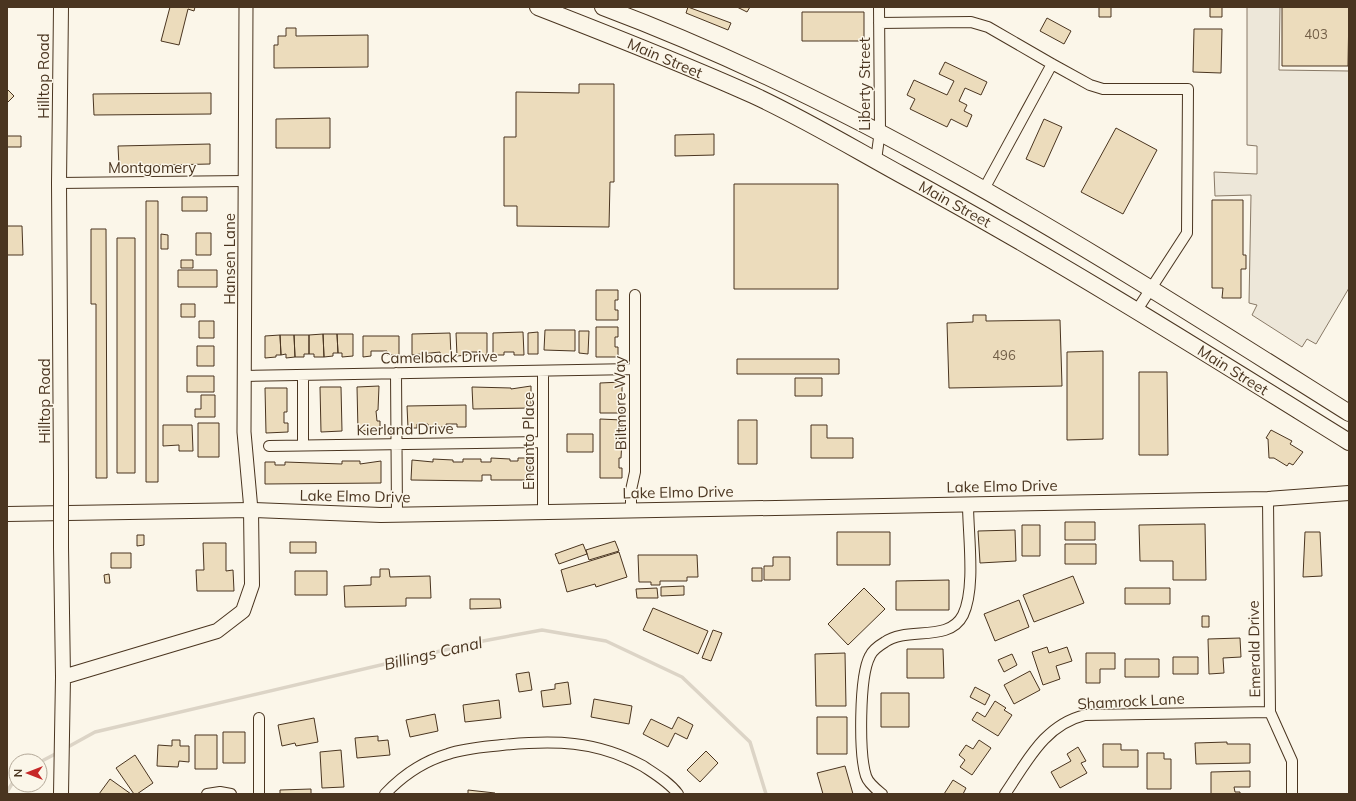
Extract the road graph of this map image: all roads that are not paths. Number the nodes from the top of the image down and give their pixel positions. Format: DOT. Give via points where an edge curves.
graph roads {
  1 [pos="60,7"];
  2 [pos="246,7"];
  3 [pos="538,7"];
  4 [pos="603,7"];
  5 [pos="879,7"];
  6 [pos="879,23"];
  7 [pos="1052,64"];
  8 [pos="880,131"];
  9 [pos="876,160"];
  10 [pos="245,181"];
  11 [pos="59,182"];
  12 [pos="984,189"];
  13 [pos="1152,289"];
  14 [pos="635,295"];
  15 [pos="1137,310"];
  16 [pos="634,369"];
  17 [pos="543,371"];
  18 [pos="396,372"];
  19 [pos="303,375"];
  20 [pos="244,376"];
  21 [pos="1349,413"];
  22 [pos="543,442"];
  23 [pos="1349,442"];
  24 [pos="303,445"];
  25 [pos="396,445"];
  26 [pos="269,446"];
  27 [pos="1349,492"];
  28 [pos="1268,499"];
  29 [pos="968,504"];
  30 [pos="250,510"];
  31 [pos="631,510"];
  32 [pos="543,512"];
  33 [pos="7,514"];
  34 [pos="397,514"];
  35 [pos="63,677"];
  36 [pos="1270,712"];
  37 [pos="259,718"];
  38 [pos="61,794"];
  39 [pos="207,794"];
  40 [pos="231,794"];
  41 [pos="259,794"];
  42 [pos="385,794"];
  43 [pos="678,794"];
  44 [pos="882,794"];
  45 [pos="1006,794"];
  46 [pos="1292,794"];
  1 -- 11 [label="main road, Hilltop Road"];
  2 -- 10 [label="street, Hansen Lane"];
  3 -- 9 [label="main road, Main Street" via="754,96"];
  4 -- 8 [label="main road, Main Street" via="754,69"];
  5 -- 6 [label="street, Liberty Street"];
  6 -- 7 [label="street" via="971,22 988,27"];
  6 -- 8 [label="street, Liberty Street"];
  7 -- 12 [label="street"];
  7 -- 13 [label="street" via="1090,85 1103,89 1188,89 1187,233"];
  8 -- 9 [label="street, Liberty Street"];
  8 -- 12 [label="main road, Main Street"];
  9 -- 15 [label="main road, Main Street" via="987,221"];
  10 -- 11 [label="street, Montgomery"];
  10 -- 20 [label="street, Hansen Lane"];
  11 -- 35 [label="main road, Hilltop Road, bridge"];
  12 -- 13 [label="main road, Main Street"];
  13 -- 15 [label="street"];
  13 -- 21 [label="main road, Main Street"];
  14 -- 16 [label="street, Biltmore Way"];
  15 -- 23 [label="main road, Main Street"];
  16 -- 17 [label="street, Camelback Drive"];
  16 -- 31 [label="street, Biltmore Way" via="636,472 631,490"];
  17 -- 18 [label="street, Camelback Drive"];
  17 -- 22 [label="street, Encanto Place"];
  18 -- 19 [label="street, Camelback Drive"];
  18 -- 25 [label="street"];
  19 -- 20 [label="street, Camelback Drive"];
  19 -- 24 [label="street"];
  20 -- 30 [label="street, Hansen Lane" via="244,432"];
  22 -- 25 [label="street, Kierland Drive"];
  22 -- 32 [label="street, Encanto Place"];
  24 -- 25 [label="street, Kierland Drive"];
  24 -- 26 [label="street, Kierland Drive"];
  25 -- 34 [label="street"];
  27 -- 28 [label="main road, Lake Elmo Drive"];
  28 -- 29 [label="main road, Lake Elmo Drive"];
  28 -- 36 [label="street, Emerald Drive"];
  29 -- 31 [label="main road, Lake Elmo Drive"];
  29 -- 44 [label="street" via="970,580 968,602 962,617 951,627 938,632 902,635 886,641 870,655 863,680 863,760 866,778"];
  30 -- 33 [label="main road, Lake Elmo Drive"];
  30 -- 34 [label="main road, Lake Elmo Drive"];
  30 -- 35 [label="main road" via="252,585 242,611 218,631"];
  31 -- 32 [label="main road, Lake Elmo Drive"];
  32 -- 34 [label="main road, Lake Elmo Drive"];
  35 -- 38 [label="main road, Hilltop Road"];
  36 -- 45 [label="street, Shamrock Lane" via="1085,715 1071,718 1057,726 1041,742"];
  36 -- 46 [label="street, Emerald Drive" via="1292,760"];
  37 -- 41 [label="street"];
  39 -- 40 [label="street"];
  42 -- 43 [label="street" via="395,783 419,766 447,754 473,748 535,742 580,744 606,750 630,759 654,773"];
}
